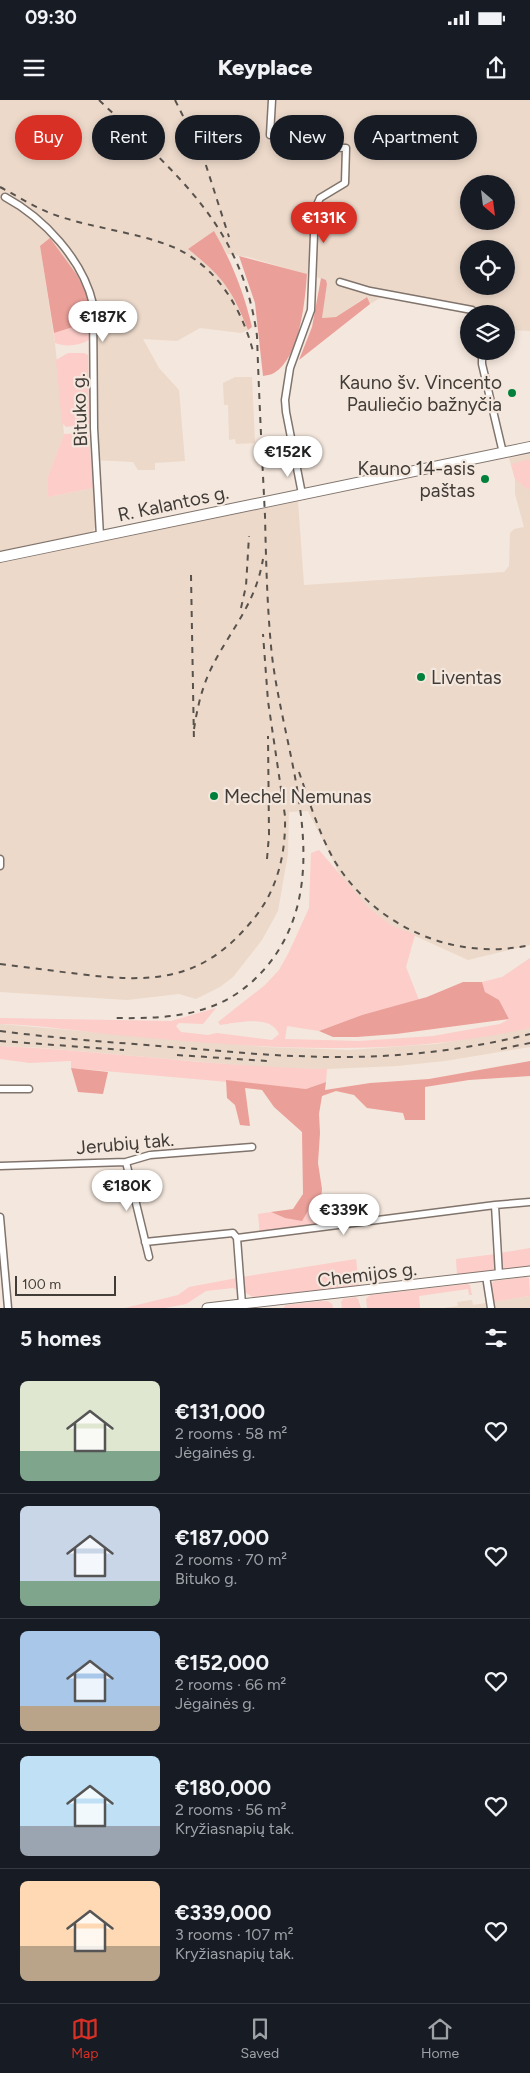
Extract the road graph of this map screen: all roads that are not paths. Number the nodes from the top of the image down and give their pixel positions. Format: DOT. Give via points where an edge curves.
graph roads {
  1 [pos="272,100"];
  2 [pos="5,197"];
  3 [pos="340,282"];
  4 [pos="460,308"];
  5 [pos="482,360"];
  6 [pos="530,447"];
  7 [pos="503,453"];
  8 [pos="302,494"];
  9 [pos="100,536"];
  10 [pos="0,557"];
  11 [pos="0,859"];
  12 [pos="0,866"];
  13 [pos="0,1089"];
  14 [pos="29,1089"];
  15 [pos="252,1147"];
  16 [pos="126,1162"];
  17 [pos="0,1166"];
  18 [pos="530,1202"];
  19 [pos="495,1205"];
  20 [pos="0,1216"];
  21 [pos="237,1238"];
  22 [pos="145,1242"];
  23 [pos="149,1257"];
  24 [pos="530,1272"];
  25 [pos="499,1275"];
  26 [pos="486,1276"];
  27 [pos="242,1304"];
  28 [pos="8,1308"];
  29 [pos="207,1308"];
  30 [pos="490,1308"];
  1 -- 8 [label="street" via="270,135 311,136 321,147 346,148 345,183 320,198 315,209 311,310 290,368 285,400"];
  2 -- 9 [label="street, Bituko g." via="56,238 90,292 93,304 94,428"];
  3 -- 4 [label="street" via="370,291"];
  5 -- 7 [label="street"];
  6 -- 7 [label="main road, R. Kalantos g."];
  7 -- 8 [label="main road, R. Kalantos g."];
  8 -- 9 [label="main road, R. Kalantos g."];
  9 -- 10 [label="main road, R. Kalantos g."];
  11 -- 12 [label="street"];
  13 -- 14 [label="street"];
  15 -- 16 [label="street, Jerubių tak." via="150,1155"];
  16 -- 17 [label="street, Jerubių tak."];
  16 -- 22 [label="street"];
  18 -- 19 [label="street"];
  19 -- 21 [label="street"];
  19 -- 25 [label="street"];
  20 -- 28 [label="street"];
  21 -- 22 [label="street" via="232,1234"];
  21 -- 27 [label="street"];
  22 -- 23 [label="street"];
  24 -- 25 [label="main road, Chemijos g."];
  25 -- 26 [label="main road, Chemijos g."];
  26 -- 27 [label="main road, Chemijos g."];
  26 -- 30 [label="street"];
  27 -- 29 [label="main road, Chemijos g."];
}
